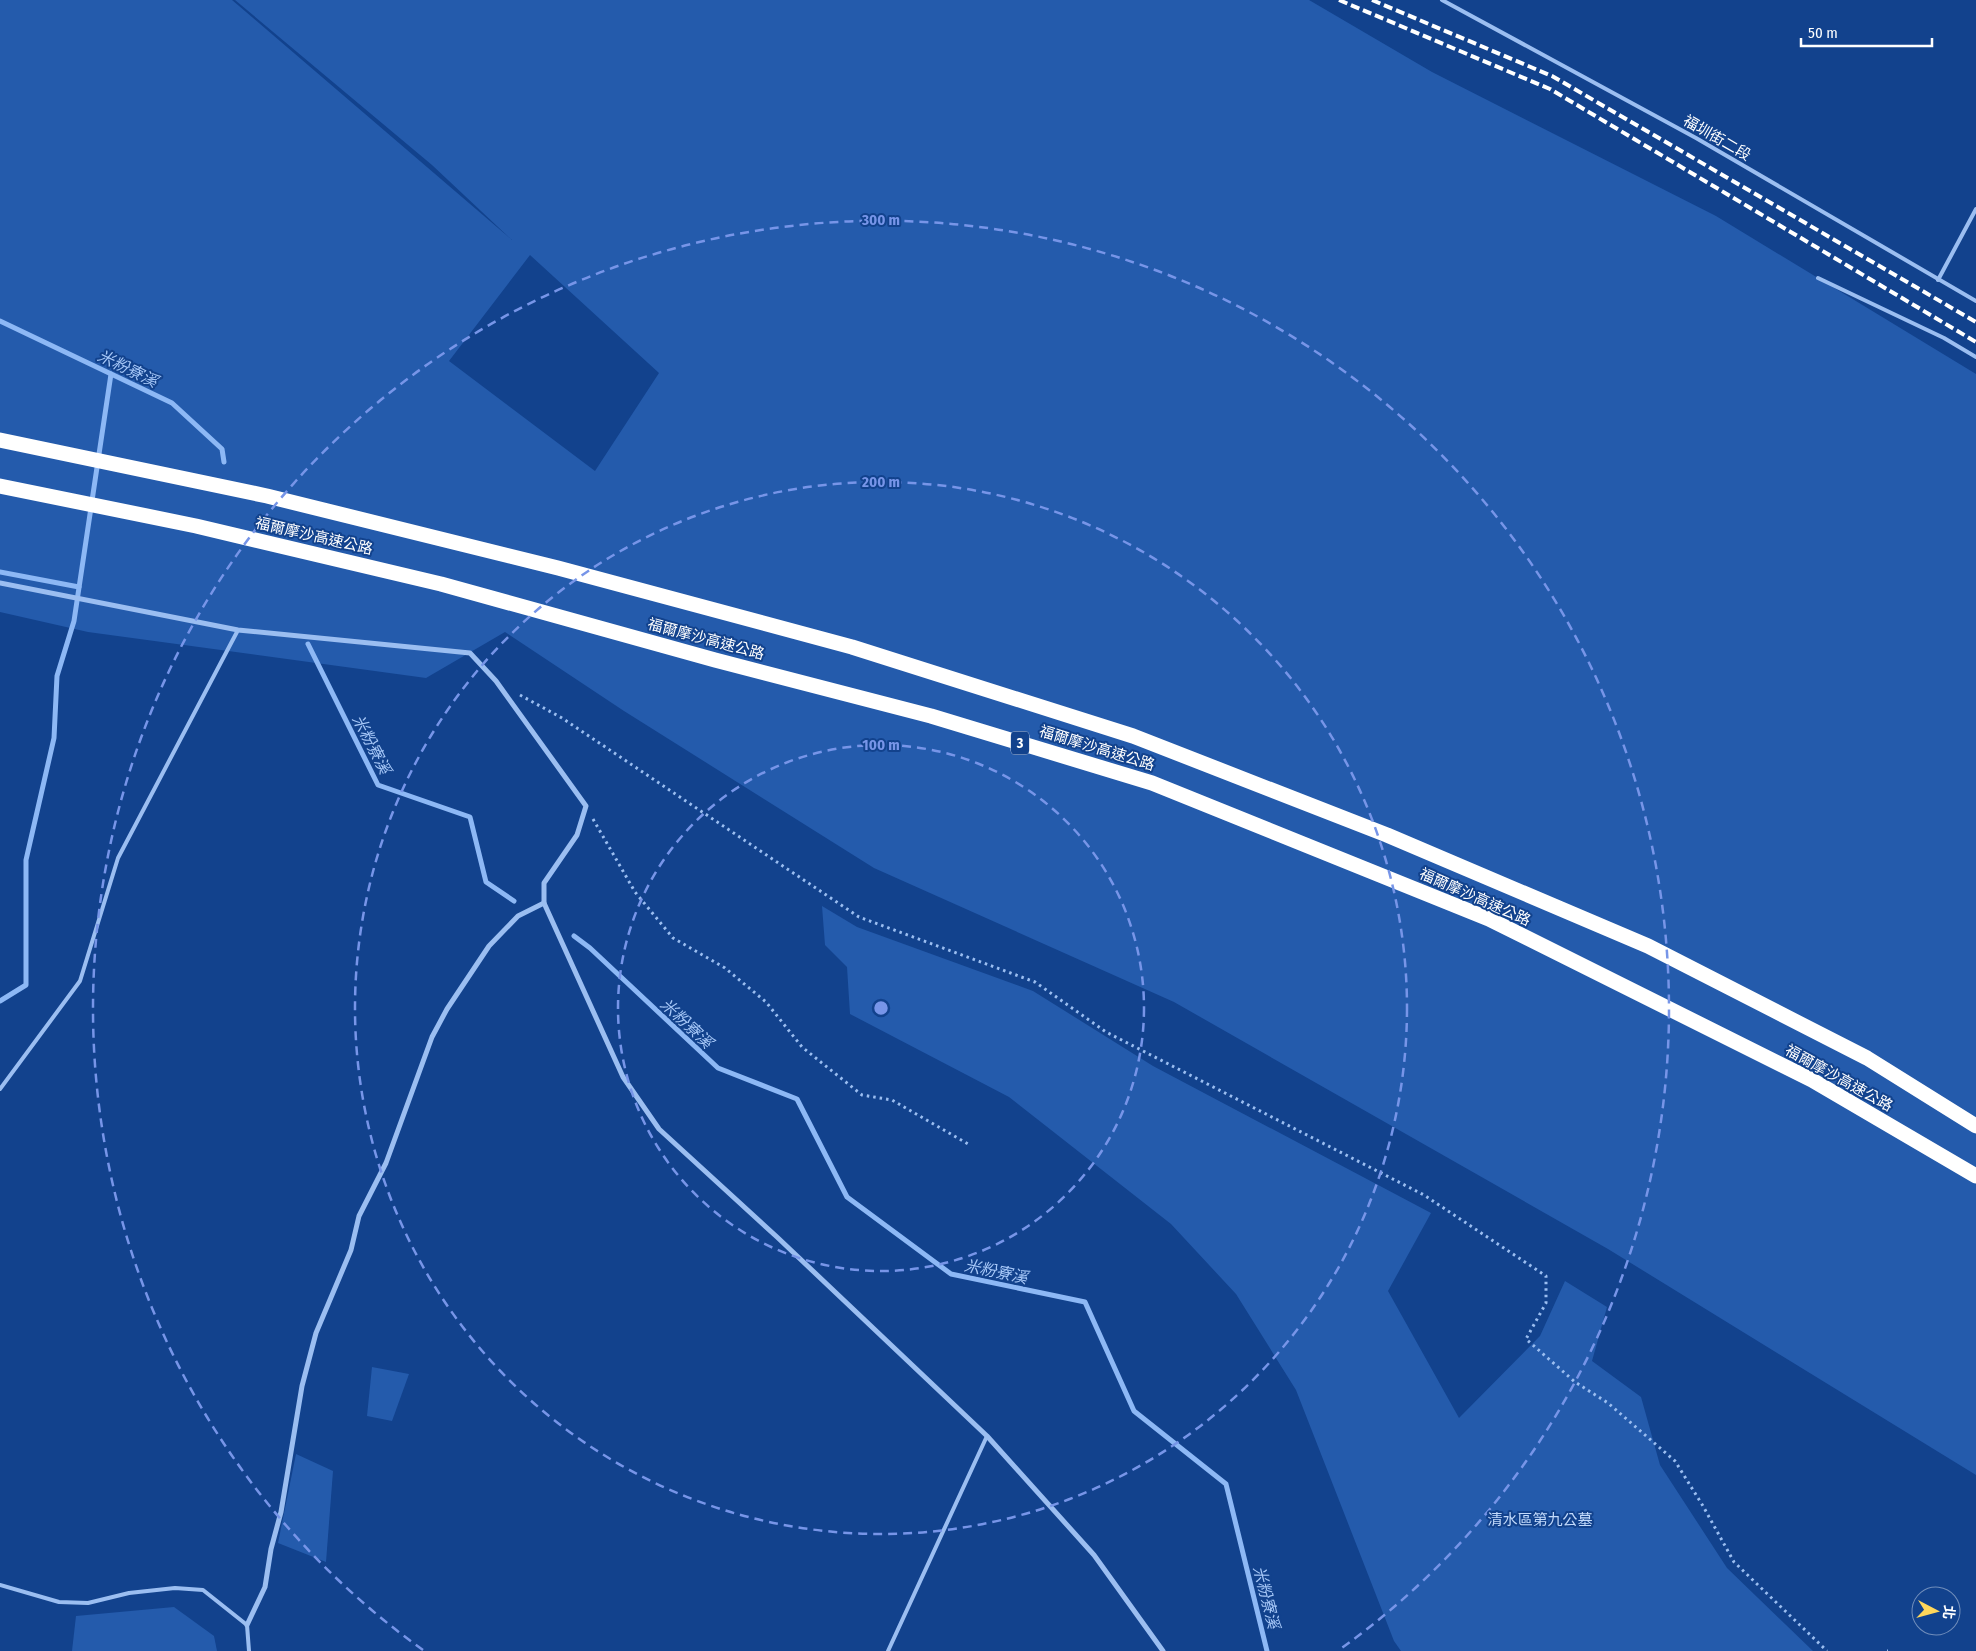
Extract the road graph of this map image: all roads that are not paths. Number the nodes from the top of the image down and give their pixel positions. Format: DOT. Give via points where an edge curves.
graph roads {
  1 [pos="1442,0"];
  2 [pos="1976,209"];
  3 [pos="1818,278"];
  4 [pos="1938,280"];
  5 [pos="1976,301"];
  6 [pos="1976,357"];
  7 [pos="0,440"];
  8 [pos="0,486"];
  9 [pos="0,583"];
  10 [pos="238,630"];
  11 [pos="544,903"];
  12 [pos="0,1089"];
  13 [pos="1976,1126"];
  14 [pos="1976,1176"];
  15 [pos="987,1436"];
  16 [pos="0,1585"];
  17 [pos="247,1625"];
  18 [pos="248,1651"];
  19 [pos="888,1651"];
  20 [pos="1163,1651"];
  1 -- 4 [label="lane, 福圳街二段" via="1696,138"];
  2 -- 4 [label="lane"];
  3 -- 6 [label="lane" via="1944,338"];
  4 -- 5 [label="lane, 福圳街二段"];
  7 -- 13 [label="highway, 福爾摩沙高速公路" via="267,496 558,568 852,647 1133,736 1387,835 1648,946 1867,1058"];
  8 -- 14 [label="highway, 福爾摩沙高速公路 / 3" via="196,526 441,584 931,716 1152,783 1488,919 1812,1080"];
  9 -- 10 [label="street"];
  10 -- 11 [label="street" via="470,653 496,681 586,806 577,835 544,883"];
  10 -- 12 [label="lane" via="118,858 80,981"];
  11 -- 15 [label="street" via="623,1077 659,1129"];
  11 -- 17 [label="street" via="518,916 489,946 432,1037 386,1163 359,1216 351,1250 316,1333 302,1386 265,1587"];
  15 -- 19 [label="lane"];
  15 -- 20 [label="street" via="1094,1555"];
  16 -- 17 [label="lane" via="59,1602 88,1603 129,1593 203,1590"];
  17 -- 18 [label="lane"];
}
